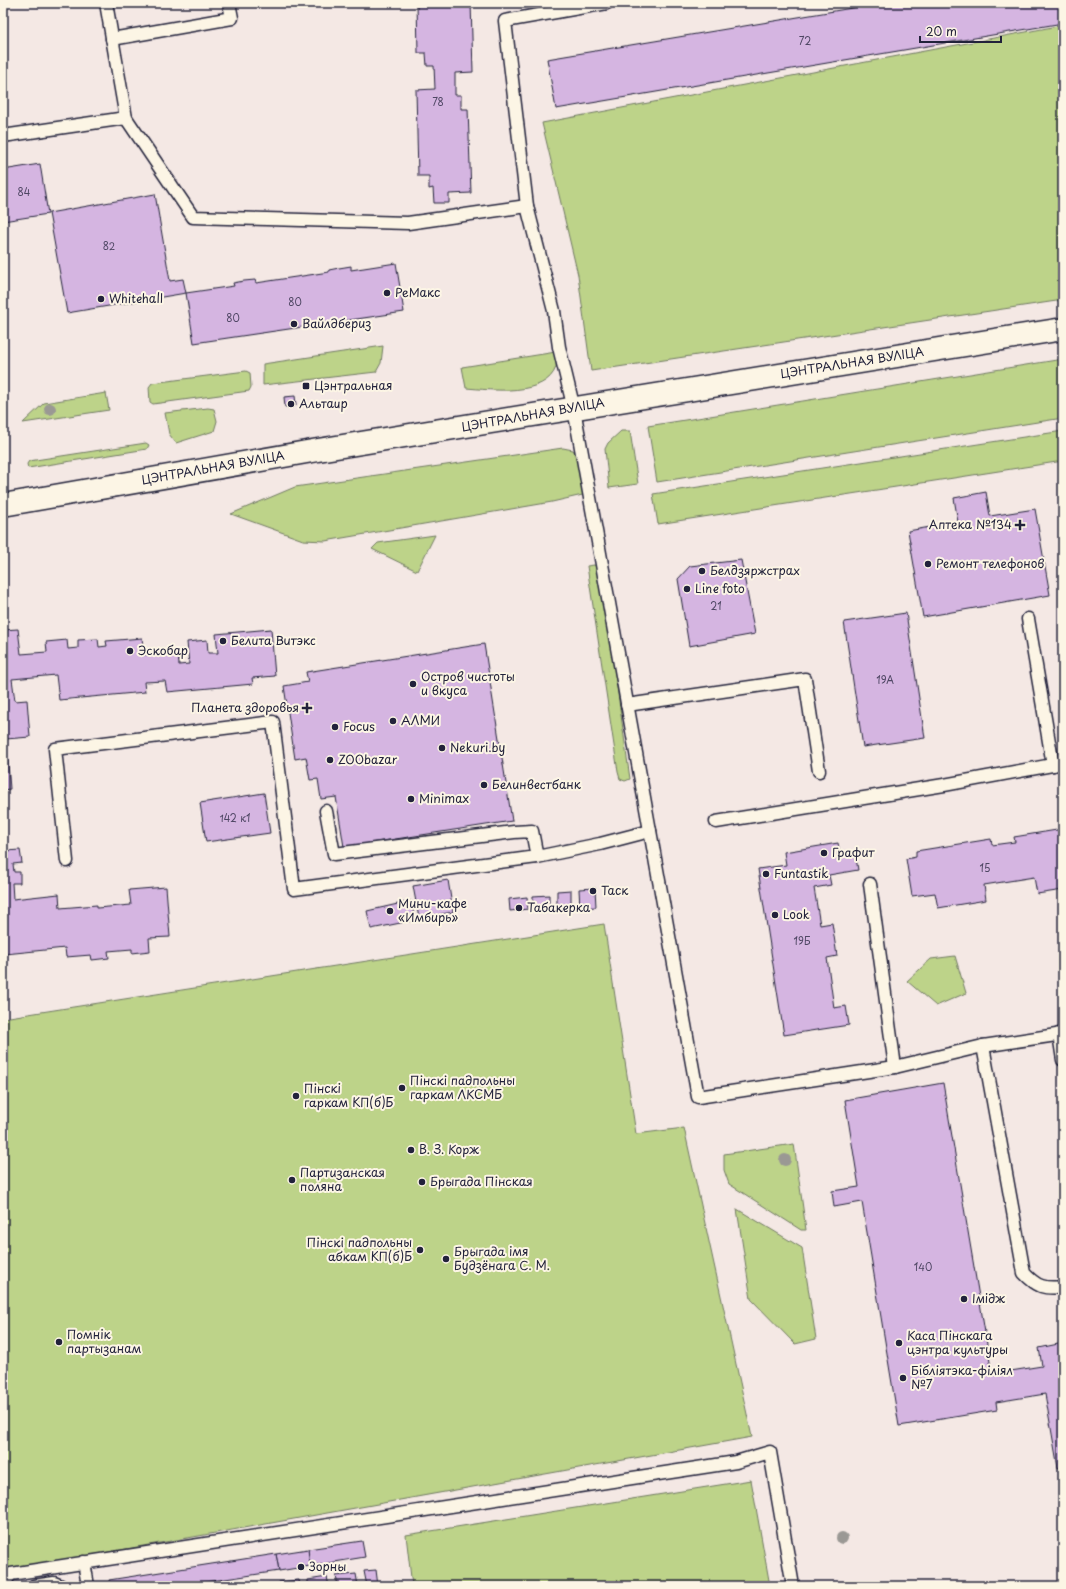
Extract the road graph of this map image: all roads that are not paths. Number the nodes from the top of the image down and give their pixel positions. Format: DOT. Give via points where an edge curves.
graph roads {
  1 [pos="106,3"];
  2 [pos="229,3"];
  3 [pos="607,3"];
  4 [pos="112,39"];
  5 [pos="126,118"];
  6 [pos="3,136"];
  7 [pos="527,206"];
  8 [pos="1063,329"];
  9 [pos="574,409"];
  10 [pos="3,505"];
  11 [pos="1028,619"];
  12 [pos="627,704"];
  13 [pos="1058,764"];
  14 [pos="819,771"];
  15 [pos="326,811"];
  16 [pos="716,822"];
  17 [pos="650,831"];
  18 [pos="537,857"];
  19 [pos="67,860"];
  20 [pos="870,884"];
  21 [pos="1061,1034"];
  22 [pos="983,1046"];
  23 [pos="1063,1060"];
  24 [pos="895,1067"];
  25 [pos="1063,1287"];
  26 [pos="84,1562"];
  27 [pos="5,1584"];
  28 [pos="34,1586"];
  29 [pos="61,1586"];
  30 [pos="88,1586"];
  31 [pos="793,1586"];
  1 -- 4 [label="lane"];
  2 -- 4 [label="lane" via="232,18"];
  3 -- 7 [label="lane" via="505,21"];
  4 -- 5 [label="lane"];
  5 -- 6 [label="lane"];
  5 -- 7 [label="lane" via="193,217 408,223"];
  7 -- 9 [label="lane" via="554,311 559,347"];
  8 -- 9 [label="main road, ЦЭНТРАЛЬНАЯ ВУЛІЦА"];
  9 -- 10 [label="main road, ЦЭНТРАЛЬНАЯ ВУЛІЦА"];
  9 -- 12 [label="lane"];
  11 -- 13 [label="lane"];
  12 -- 14 [label="lane" via="805,679"];
  12 -- 17 [label="lane"];
  13 -- 16 [label="lane"];
  15 -- 18 [label="lane" via="334,854 532,831"];
  17 -- 18 [label="lane"];
  17 -- 24 [label="lane" via="698,1097"];
  18 -- 19 [label="lane" via="294,889 273,722 55,749"];
  20 -- 24 [label="lane"];
  21 -- 22 [label="lane"];
  21 -- 23 [label="lane"];
  22 -- 24 [label="lane"];
  22 -- 25 [label="lane" via="1024,1273 1035,1284 1049,1288"];
  26 -- 27 [label="lane" via="11,1574"];
  26 -- 30 [label="lane"];
  26 -- 31 [label="lane" via="736,1462 770,1452"];
  28 -- 29 [label="lane" via="54,1583"];
}
